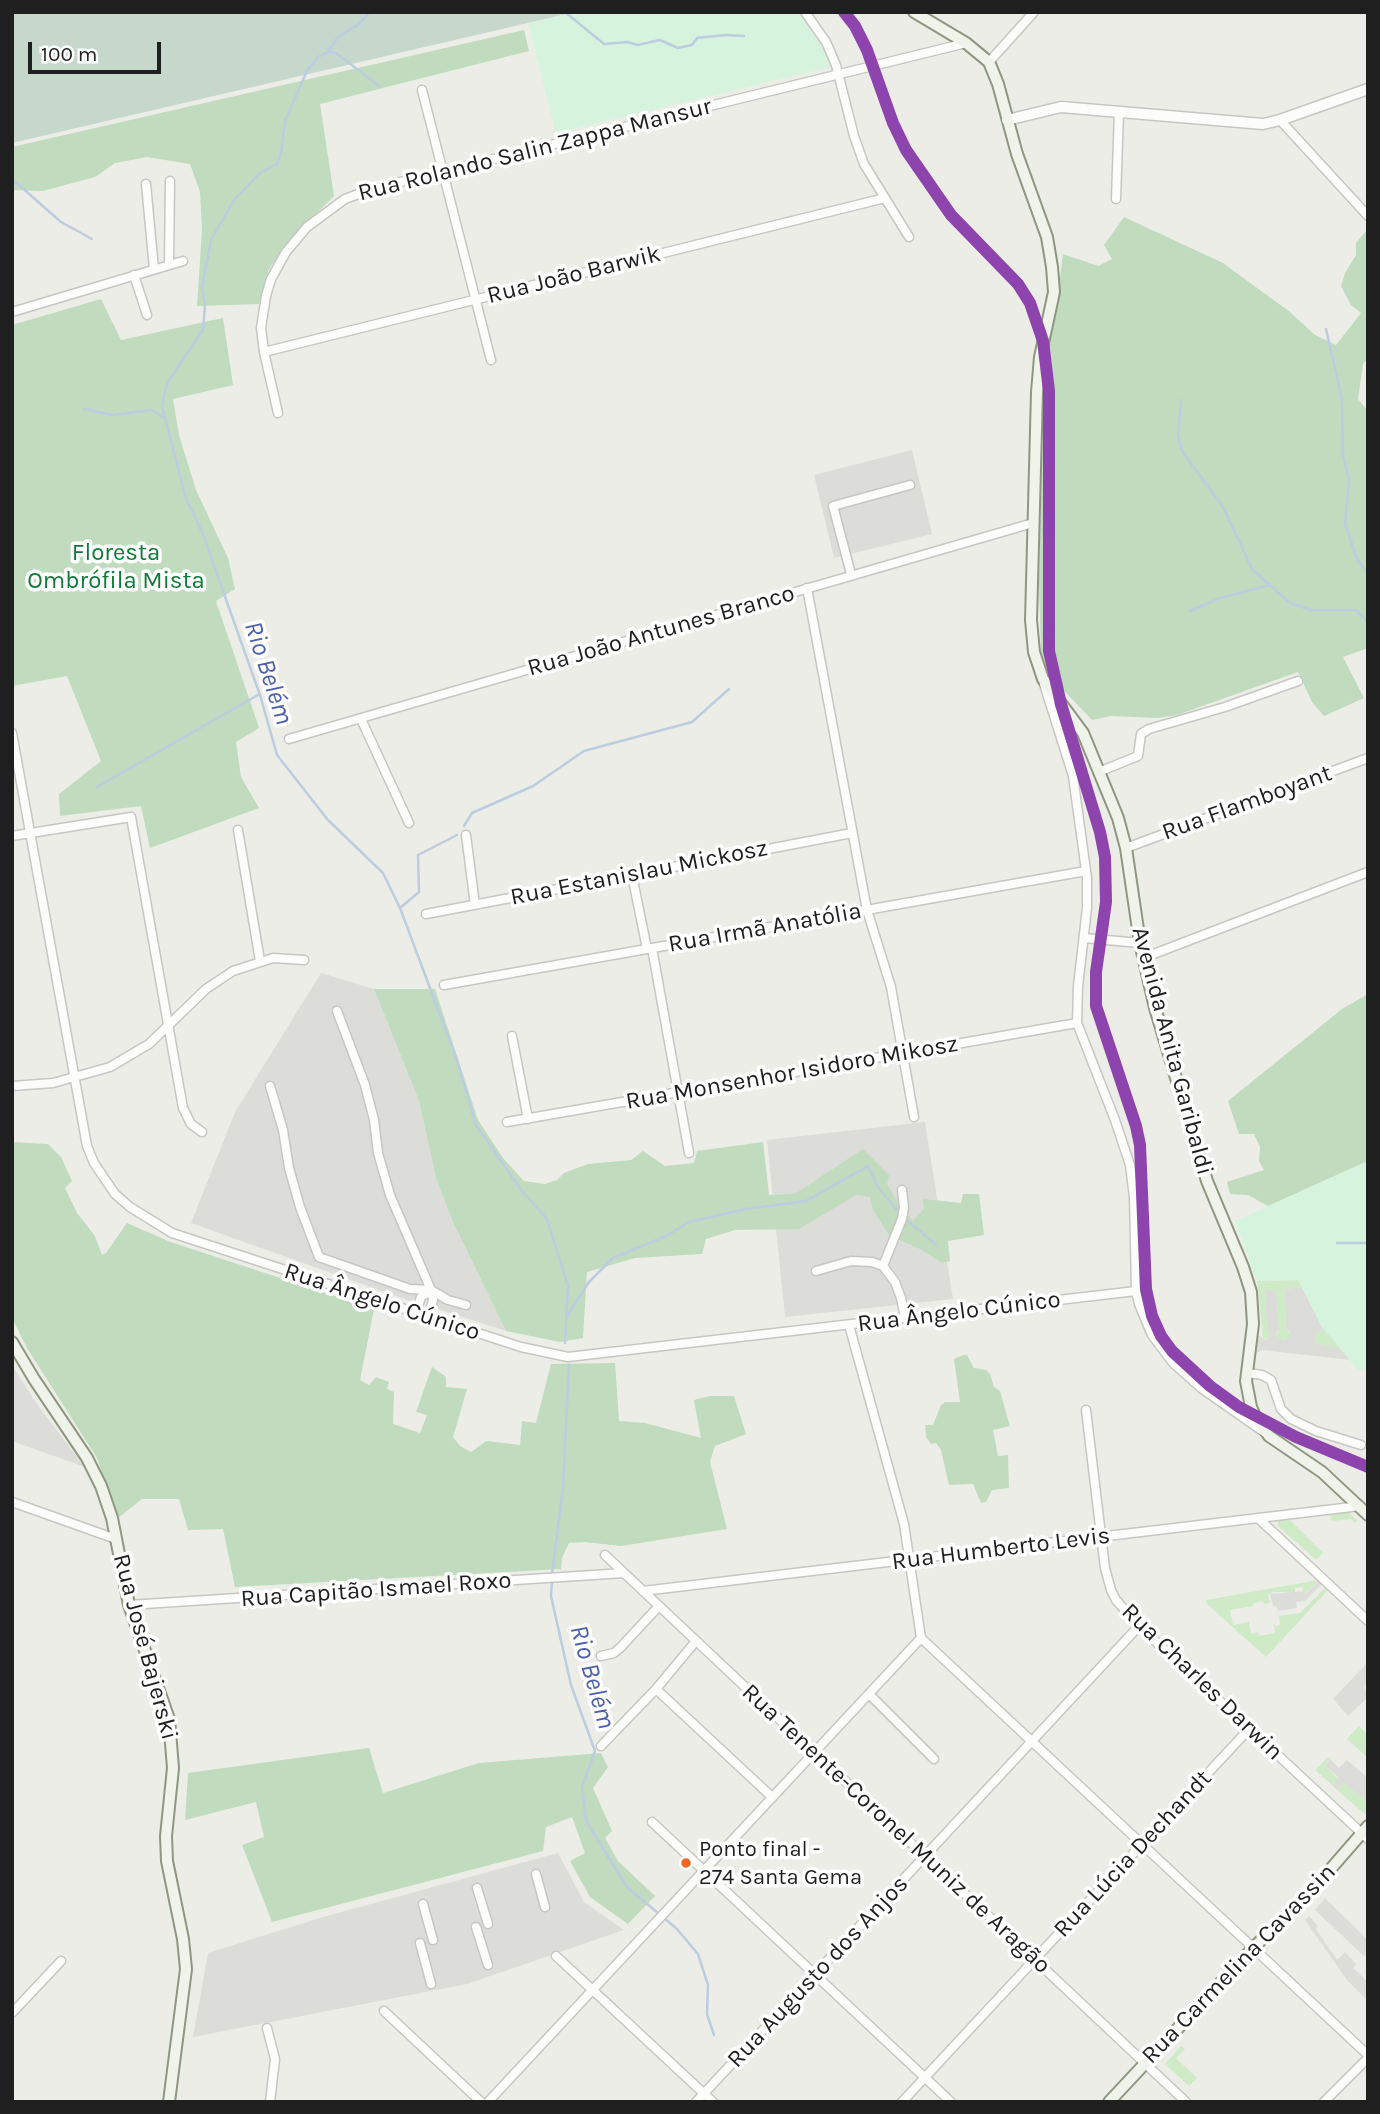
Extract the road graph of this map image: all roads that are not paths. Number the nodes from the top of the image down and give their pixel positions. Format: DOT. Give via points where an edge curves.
graph roads {
  1 [pos="805,12"];
  2 [pos="914,12"];
  3 [pos="1034,12"];
  4 [pos="966,43"];
  5 [pos="989,62"];
  6 [pos="839,74"];
  7 [pos="1368,89"];
  8 [pos="422,90"];
  9 [pos="1119,112"];
  10 [pos="1007,120"];
  11 [pos="1280,120"];
  12 [pos="443,172"];
  13 [pos="170,181"];
  14 [pos="146,184"];
  15 [pos="885,198"];
  16 [pos="1116,199"];
  17 [pos="1368,216"];
  18 [pos="909,237"];
  19 [pos="183,261"];
  20 [pos="169,264"];
  21 [pos="155,269"];
  22 [pos="134,275"];
  23 [pos="475,300"];
  24 [pos="12,312"];
  25 [pos="147,315"];
  26 [pos="264,352"];
  27 [pos="491,360"];
  28 [pos="278,413"];
  29 [pos="910,485"];
  30 [pos="1033,523"];
  31 [pos="851,574"];
  32 [pos="807,588"];
  33 [pos="1043,680"];
  34 [pos="1298,681"];
  35 [pos="361,719"];
  36 [pos="12,733"];
  37 [pos="289,739"];
  38 [pos="1368,758"];
  39 [pos="1101,771"];
  40 [pos="409,823"];
  41 [pos="238,830"];
  42 [pos="30,833"];
  43 [pos="852,833"];
  44 [pos="466,835"];
  45 [pos="12,836"];
  46 [pos="1126,848"];
  47 [pos="1086,871"];
  48 [pos="1368,872"];
  49 [pos="632,875"];
  50 [pos="475,905"];
  51 [pos="867,910"];
  52 [pos="426,914"];
  53 [pos="1084,938"];
  54 [pos="1140,943"];
  55 [pos="650,948"];
  56 [pos="1143,958"];
  57 [pos="304,960"];
  58 [pos="260,961"];
  59 [pos="444,985"];
  60 [pos="337,1011"];
  61 [pos="1077,1023"];
  62 [pos="169,1027"];
  63 [pos="512,1036"];
  64 [pos="903,1053"];
  65 [pos="74,1078"];
  66 [pos="12,1086"];
  67 [pos="270,1086"];
  68 [pos="678,1093"];
  69 [pos="914,1117"];
  70 [pos="528,1119"];
  71 [pos="507,1122"];
  72 [pos="202,1132"];
  73 [pos="689,1153"];
  74 [pos="902,1190"];
  75 [pos="883,1266"];
  76 [pos="816,1271"];
  77 [pos="431,1290"];
  78 [pos="1136,1291"];
  79 [pos="466,1305"];
  80 [pos="416,1313"];
  81 [pos="428,1317"];
  82 [pos="905,1318"];
  83 [pos="849,1325"];
  84 [pos="12,1342"];
  85 [pos="1247,1373"];
  86 [pos="1086,1410"];
  87 [pos="1269,1436"];
  88 [pos="1361,1445"];
  89 [pos="12,1502"];
  90 [pos="1360,1506"];
  91 [pos="1368,1515"];
  92 [pos="1258,1518"];
  93 [pos="1102,1537"];
  94 [pos="116,1539"];
  95 [pos="605,1555"];
  96 [pos="910,1560"];
  97 [pos="624,1573"];
  98 [pos="643,1591"];
  99 [pos="129,1605"];
  100 [pos="659,1606"];
  101 [pos="1368,1621"];
  102 [pos="1139,1626"];
  103 [pos="921,1638"];
  104 [pos="696,1641"];
  105 [pos="601,1656"];
  106 [pos="656,1689"];
  107 [pos="869,1694"];
  108 [pos="1249,1729"];
  109 [pos="1032,1742"];
  110 [pos="601,1746"];
  111 [pos="814,1752"];
  112 [pos="934,1759"];
  113 [pos="772,1797"];
  114 [pos="652,1822"];
  115 [pos="1366,1833"];
  116 [pos="1142,1844"];
  117 [pos="925,1856"];
  118 [pos="704,1870"];
  119 [pos="536,1874"];
  120 [pos="477,1888"];
  121 [pos="423,1904"];
  122 [pos="545,1908"];
  123 [pos="488,1924"];
  124 [pos="476,1927"];
  125 [pos="433,1940"];
  126 [pos="420,1943"];
  127 [pos="1253,1948"];
  128 [pos="556,1956"];
  129 [pos="1035,1959"];
  130 [pos="61,1961"];
  131 [pos="488,1965"];
  132 [pos="815,1975"];
  133 [pos="432,1984"];
  134 [pos="592,1990"];
  135 [pos="384,2011"];
  136 [pos="12,2013"];
  137 [pos="267,2028"];
  138 [pos="1368,2057"];
  139 [pos="1145,2063"];
  140 [pos="925,2077"];
  141 [pos="704,2093"];
  142 [pos="169,2102"];
  143 [pos="270,2102"];
  144 [pos="481,2102"];
  145 [pos="488,2102"];
  146 [pos="696,2102"];
  147 [pos="713,2102"];
  148 [pos="902,2102"];
  149 [pos="951,2102"];
  150 [pos="1109,2102"];
  151 [pos="1186,2102"];
  152 [pos="1324,2102"];
  1 -- 6 [label="street" via="826,42"];
  2 -- 4 [label="main road"];
  3 -- 5 [label="street"];
  4 -- 5 [label="main road"];
  4 -- 6 [label="street, Rua Rolando Salin Zappa Mansur"];
  5 -- 10 [label="main road, Avenida Anita Garibaldi"];
  6 -- 12 [label="street, Rua Rolando Salin Zappa Mansur"];
  6 -- 15 [label="street" via="858,150"];
  7 -- 11 [label="street"];
  8 -- 12 [label="street"];
  9 -- 10 [label="street" via="1060,107"];
  9 -- 11 [label="street" via="1254,124"];
  9 -- 16 [label="street"];
  10 -- 30 [label="main road, Avenida Anita Garibaldi" via="1042,220 1054,282 1038,371"];
  11 -- 17 [label="street"];
  12 -- 23 [label="street"];
  12 -- 26 [label="street, Rua Rolando Salin Zappa Mansur" via="359,193 307,227 286,251 271,279 262,312"];
  13 -- 20 [label="street"];
  14 -- 21 [label="street"];
  15 -- 18 [label="street"];
  15 -- 23 [label="street, Rua João Barwik"];
  19 -- 20 [label="street"];
  20 -- 21 [label="street"];
  21 -- 22 [label="street"];
  22 -- 24 [label="street"];
  22 -- 25 [label="street"];
  23 -- 26 [label="street, Rua João Barwik"];
  23 -- 27 [label="street"];
  26 -- 28 [label="street, Rua Rolando Salin Zappa Mansur"];
  29 -- 31 [label="street" via="832,506"];
  30 -- 31 [label="street, Rua João Antunes Branco"];
  30 -- 33 [label="main road, Avenida Anita Garibaldi" via="1031,638"];
  31 -- 32 [label="street, Rua João Antunes Branco"];
  32 -- 35 [label="street, Rua João Antunes Branco"];
  32 -- 43 [label="street"];
  33 -- 39 [label="main road, Avenida Anita Garibaldi" via="1083,733"];
  33 -- 47 [label="street" via="1073,776"];
  34 -- 39 [label="street" via="1149,729 1141,734 1138,756"];
  35 -- 37 [label="street, Rua João Antunes Branco"];
  35 -- 40 [label="street"];
  36 -- 42 [label="street, Rua Ângelo Cúnico"];
  38 -- 46 [label="street, Rua Flamboyant"];
  39 -- 46 [label="main road, Avenida Anita Garibaldi"];
  41 -- 58 [label="street"];
  42 -- 45 [label="street"];
  42 -- 62 [label="street" via="131,817"];
  42 -- 65 [label="street, Rua Ângelo Cúnico"];
  43 -- 49 [label="street, Rua Estanislau Mickosz"];
  43 -- 51 [label="street"];
  44 -- 50 [label="street"];
  46 -- 54 [label="main road, Avenida Anita Garibaldi"];
  47 -- 51 [label="street, Rua Irmã Anatólia"];
  47 -- 53 [label="street"];
  48 -- 56 [label="street"];
  49 -- 50 [label="street, Rua Estanislau Mickosz"];
  49 -- 55 [label="street"];
  50 -- 52 [label="street, Rua Estanislau Mickosz"];
  51 -- 55 [label="street, Rua Irmã Anatólia"];
  51 -- 64 [label="street" via="891,986"];
  53 -- 54 [label="street"];
  53 -- 61 [label="street"];
  54 -- 56 [label="main road, Avenida Anita Garibaldi"];
  55 -- 59 [label="street, Rua Irmã Anatólia"];
  55 -- 68 [label="street"];
  56 -- 85 [label="main road, Avenida Anita Garibaldi" via="1201,1162 1251,1292 1253,1324"];
  57 -- 58 [label="street"];
  58 -- 62 [label="street" via="221,978"];
  60 -- 77 [label="street" via="365,1085 390,1195"];
  61 -- 64 [label="street, Rua Monsenhor Isidoro Mikosz"];
  61 -- 78 [label="street" via="1130,1166"];
  62 -- 65 [label="street" via="124,1060"];
  62 -- 72 [label="street" via="183,1108 191,1124"];
  63 -- 70 [label="street"];
  64 -- 68 [label="street, Rua Monsenhor Isidoro Mikosz"];
  64 -- 69 [label="street"];
  65 -- 66 [label="street"];
  65 -- 80 [label="street, Rua Ângelo Cúnico" via="94,1163 116,1194 154,1224 191,1241"];
  67 -- 77 [label="street" via="299,1207 319,1257 410,1289"];
  68 -- 70 [label="street, Rua Monsenhor Isidoro Mikosz"];
  68 -- 73 [label="street"];
  70 -- 71 [label="street, Rua Monsenhor Isidoro Mikosz"];
  74 -- 75 [label="street" via="902,1219"];
  75 -- 76 [label="street" via="851,1261"];
  75 -- 82 [label="street" via="895,1282"];
  77 -- 79 [label="street"];
  77 -- 80 [label="street" via="421,1297"];
  77 -- 81 [label="street"];
  78 -- 82 [label="street, Rua Ângelo Cúnico"];
  78 -- 87 [label="street" via="1144,1320 1173,1363"];
  80 -- 81 [label="street, Rua Ângelo Cúnico"];
  81 -- 83 [label="street, Rua Ângelo Cúnico" via="568,1357"];
  82 -- 83 [label="street, Rua Ângelo Cúnico"];
  83 -- 96 [label="street"];
  84 -- 94 [label="main road, Rua José Bajerski" via="95,1473"];
  85 -- 87 [label="main road, Avenida Anita Garibaldi" via="1251,1407"];
  85 -- 88 [label="street" via="1271,1380 1281,1409 1291,1419"];
  86 -- 93 [label="street, Rua Charles Darwin"];
  87 -- 90 [label="main road, Avenida Anita Garibaldi" via="1322,1472"];
  89 -- 94 [label="street"];
  90 -- 91 [label="main road, Avenida Anita Garibaldi"];
  90 -- 92 [label="street, Rua Humberto Levis"];
  92 -- 93 [label="street, Rua Humberto Levis"];
  92 -- 101 [label="street"];
  93 -- 96 [label="street, Rua Humberto Levis"];
  93 -- 102 [label="street, Rua Charles Darwin" via="1111,1590"];
  94 -- 99 [label="main road, Rua José Bajerski"];
  95 -- 97 [label="street, Rua Tenente-Coronel Muniz de Aragão"];
  96 -- 98 [label="street, Rua Humberto Levis"];
  96 -- 103 [label="street"];
  97 -- 98 [label="street, Rua Tenente-Coronel Muniz de Aragão"];
  97 -- 99 [label="street, Rua Capitão Ismael Roxo"];
  98 -- 100 [label="street, Rua Tenente-Coronel Muniz de Aragão"];
  99 -- 142 [label="main road, Rua José Bajerski" via="164,1702 173,1748 166,1848 186,1969"];
  100 -- 104 [label="street, Rua Tenente-Coronel Muniz de Aragão"];
  100 -- 105 [label="street" via="620,1648"];
  102 -- 108 [label="street, Rua Charles Darwin"];
  102 -- 109 [label="street, Rua Augusto dos Anjos"];
  103 -- 107 [label="street"];
  103 -- 109 [label="street"];
  104 -- 106 [label="street"];
  104 -- 111 [label="street, Rua Tenente-Coronel Muniz de Aragão"];
  106 -- 110 [label="street"];
  106 -- 113 [label="street"];
  107 -- 111 [label="street"];
  107 -- 112 [label="street"];
  108 -- 115 [label="street, Rua Charles Darwin"];
  108 -- 116 [label="street, Rua Lúcia Dechandt"];
  109 -- 116 [label="street"];
  109 -- 117 [label="street, Rua Augusto dos Anjos"];
  111 -- 113 [label="street"];
  111 -- 117 [label="street, Rua Tenente-Coronel Muniz de Aragão"];
  113 -- 118 [label="street"];
  114 -- 118 [label="street"];
  115 -- 127 [label="main road, Rua Carmelina Cavassin"];
  116 -- 127 [label="street"];
  116 -- 129 [label="street, Rua Lúcia Dechandt"];
  117 -- 129 [label="street, Rua Tenente-Coronel Muniz de Aragão"];
  117 -- 132 [label="street, Rua Augusto dos Anjos"];
  118 -- 132 [label="street"];
  118 -- 134 [label="street"];
  119 -- 122 [label="street"];
  120 -- 123 [label="street"];
  121 -- 125 [label="street"];
  124 -- 131 [label="street"];
  126 -- 133 [label="street"];
  127 -- 138 [label="street"];
  127 -- 139 [label="main road, Rua Carmelina Cavassin"];
  128 -- 134 [label="street"];
  129 -- 139 [label="street, Rua Tenente-Coronel Muniz de Aragão"];
  129 -- 140 [label="street, Rua Lúcia Dechandt"];
  130 -- 136 [label="street"];
  132 -- 140 [label="street"];
  132 -- 141 [label="street, Rua Augusto dos Anjos"];
  134 -- 141 [label="street"];
  134 -- 145 [label="street"];
  135 -- 144 [label="street"];
  137 -- 143 [label="street" via="275,2059"];
  138 -- 152 [label="street"];
  139 -- 150 [label="main road, Rua Carmelina Cavassin"];
  139 -- 151 [label="street, Rua Tenente-Coronel Muniz de Aragão"];
  140 -- 148 [label="street, Rua Lúcia Dechandt"];
  140 -- 149 [label="street"];
  141 -- 146 [label="street, Rua Augusto dos Anjos"];
  141 -- 147 [label="street"];
}
